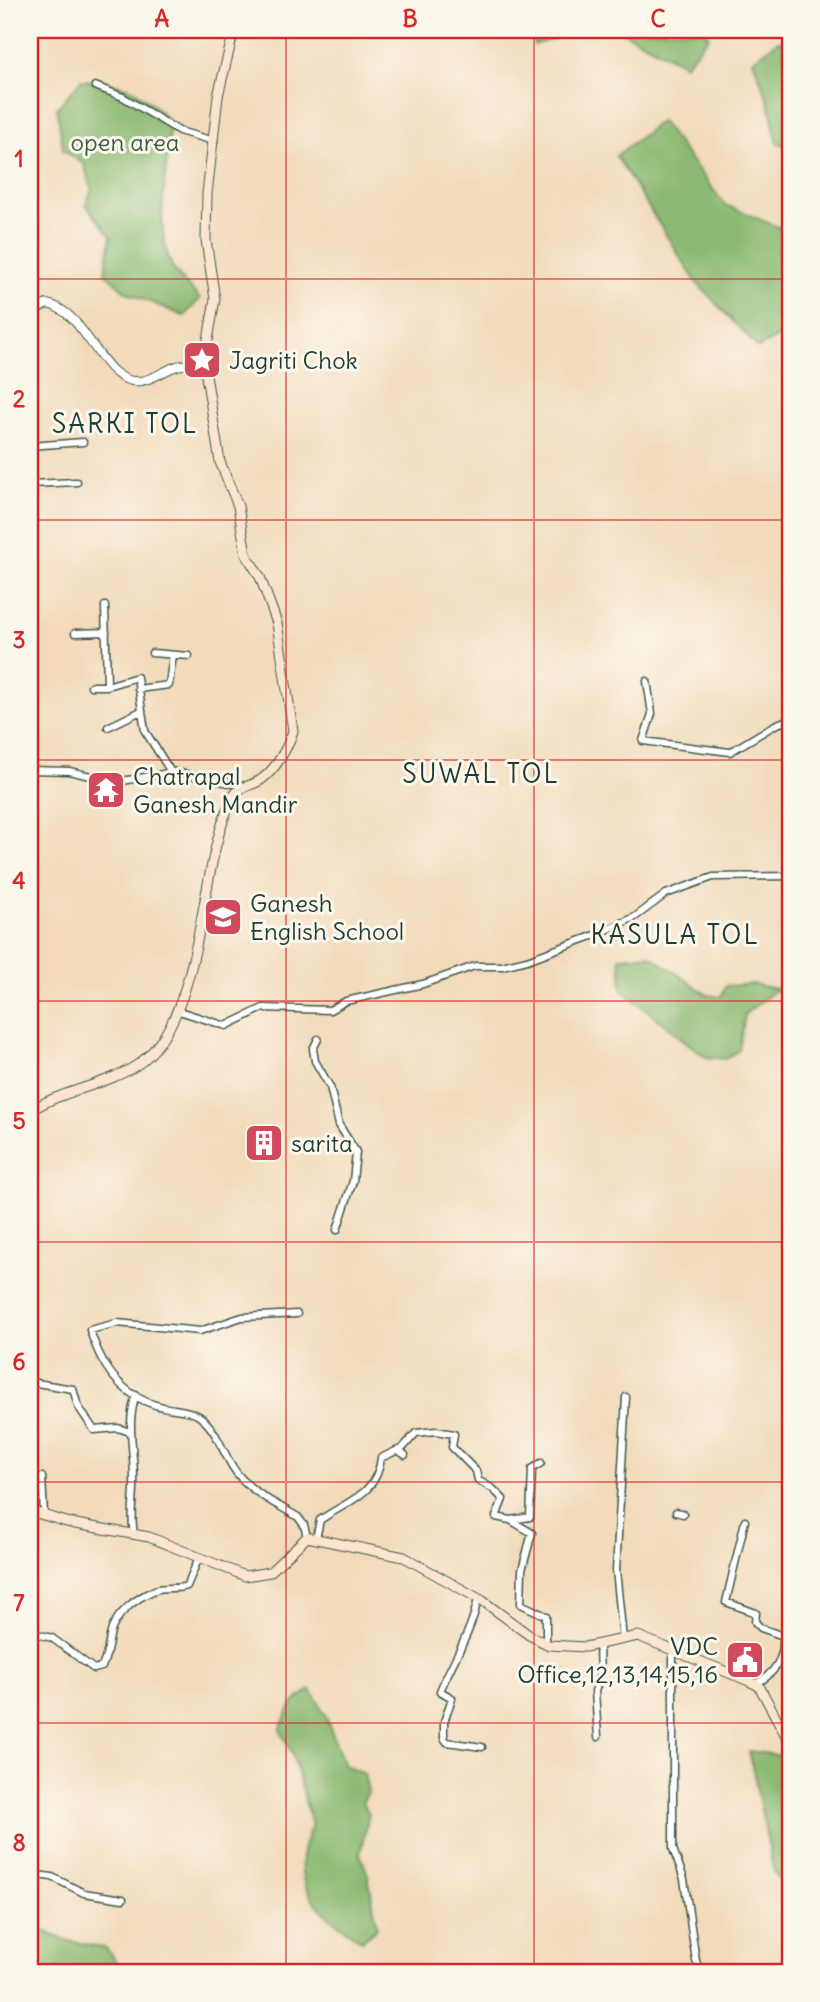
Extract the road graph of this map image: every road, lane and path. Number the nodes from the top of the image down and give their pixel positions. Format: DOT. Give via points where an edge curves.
graph roads {
  1 [pos="234,30"];
  2 [pos="95,86"];
  3 [pos="214,141"];
  4 [pos="30,313"];
  5 [pos="204,363"];
  6 [pos="83,442"];
  7 [pos="30,446"];
  8 [pos="77,482"];
  9 [pos="30,484"];
  10 [pos="105,606"];
  11 [pos="106,632"];
  12 [pos="75,633"];
  13 [pos="152,653"];
  14 [pos="173,655"];
  15 [pos="189,656"];
  16 [pos="647,681"];
  17 [pos="91,686"];
  18 [pos="107,686"];
  19 [pos="138,689"];
  20 [pos="139,712"];
  21 [pos="790,719"];
  22 [pos="108,727"];
  23 [pos="30,770"];
  24 [pos="171,772"];
  25 [pos="245,786"];
  26 [pos="790,876"];
  27 [pos="176,1010"];
  28 [pos="318,1039"];
  29 [pos="30,1111"];
  30 [pos="337,1230"];
  31 [pos="297,1314"];
  32 [pos="30,1382"];
  33 [pos="136,1395"];
  34 [pos="626,1397"];
  35 [pos="130,1432"];
  36 [pos="541,1463"];
  37 [pos="42,1476"];
  38 [pos="30,1511"];
  39 [pos="44,1515"];
  40 [pos="510,1520"];
  41 [pos="745,1521"];
  42 [pos="134,1534"];
  43 [pos="311,1538"];
  44 [pos="199,1557"];
  45 [pos="478,1598"];
  46 [pos="30,1632"];
  47 [pos="623,1639"];
  48 [pos="546,1644"];
  49 [pos="599,1645"];
  50 [pos="787,1645"];
  51 [pos="673,1651"];
  52 [pos="755,1684"];
  53 [pos="598,1737"];
  54 [pos="790,1743"];
  55 [pos="482,1747"];
  56 [pos="30,1874"];
  57 [pos="123,1899"];
  58 [pos="701,1972"];
  1 -- 3 [label="main road" via="218,96"];
  2 -- 3 [label="street" via="123,97 179,131"];
  3 -- 5 [label="main road" via="205,224 215,299"];
  4 -- 5 [label="street" via="47,304 67,312 107,363 131,381 177,366"];
  5 -- 25 [label="main road" via="215,445 238,506 246,554 274,611 293,720 289,744 262,779"];
  6 -- 7 [label="street"];
  8 -- 9 [label="street"];
  10 -- 11 [label="street"];
  11 -- 12 [label="street"];
  11 -- 18 [label="street"];
  13 -- 14 [label="street"];
  14 -- 15 [label="street"];
  14 -- 19 [label="street" via="169,685"];
  16 -- 21 [label="street" via="652,714 643,741 730,752"];
  17 -- 18 [label="street"];
  18 -- 19 [label="street" via="137,677"];
  19 -- 20 [label="street"];
  20 -- 22 [label="street"];
  20 -- 24 [label="street" via="145,731"];
  23 -- 24 [label="street" via="69,771 116,782"];
  24 -- 25 [label="street"];
  25 -- 27 [label="main road" via="232,799 220,832 200,937"];
  26 -- 27 [label="street" via="713,877 666,894 611,928 527,960 475,966 423,984 346,1001 330,1010 271,1006 226,1026"];
  27 -- 29 [label="main road" via="156,1046 135,1066"];
  28 -- 30 [label="street" via="313,1049 315,1061 330,1087 339,1125 356,1152"];
  31 -- 33 [label="street" via="242,1317 200,1331 117,1323 90,1330 99,1359 113,1378"];
  32 -- 35 [label="street" via="73,1389 94,1430"];
  33 -- 35 [label="street"];
  33 -- 43 [label="street" via="160,1407 199,1416 240,1478 298,1517"];
  34 -- 47 [label="street" via="616,1570"];
  35 -- 42 [label="street"];
  36 -- 40 [label="street" via="532,1469 530,1517"];
  37 -- 39 [label="street"];
  38 -- 39 [label="main road"];
  39 -- 42 [label="main road"];
  40 -- 43 [label="street" via="496,1517 503,1499 478,1480 476,1471 452,1447 454,1434 432,1431 416,1433 402,1453 381,1458 376,1482 320,1520"];
  40 -- 48 [label="street" via="532,1533 522,1570 522,1604 546,1616"];
  41 -- 50 [label="street" via="726,1602 756,1613 755,1622 783,1636"];
  42 -- 44 [label="main road"];
  43 -- 44 [label="main road" via="262,1576 245,1576"];
  43 -- 45 [label="main road" via="404,1558"];
  44 -- 46 [label="street" via="187,1586 159,1588 137,1600 116,1620 102,1667 94,1669 52,1638"];
  45 -- 48 [label="main road"];
  45 -- 55 [label="street" via="471,1626 440,1691 452,1698 444,1738"];
  47 -- 49 [label="main road"];
  47 -- 51 [label="main road" via="647,1638"];
  48 -- 49 [label="main road"];
  49 -- 53 [label="street"];
  50 -- 52 [label="street" via="770,1677"];
  51 -- 52 [label="main road"];
  51 -- 58 [label="street" via="673,1849 684,1879"];
  52 -- 54 [label="main road"];
  56 -- 57 [label="street" via="52,1877 84,1893"];
}
